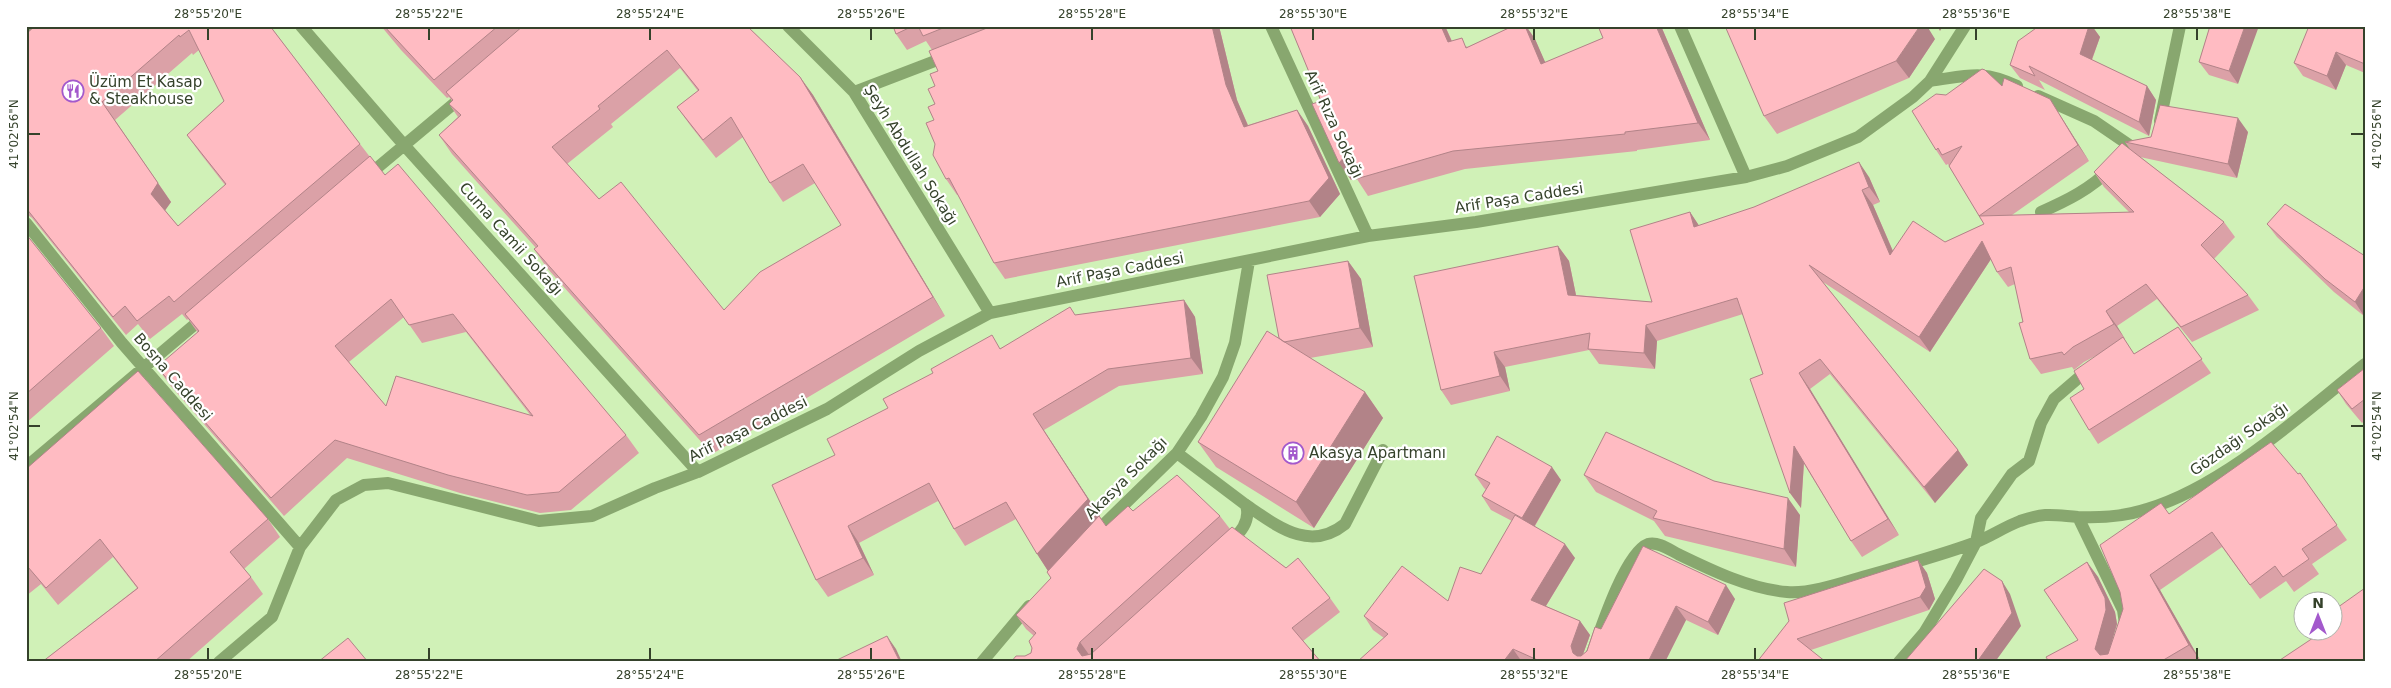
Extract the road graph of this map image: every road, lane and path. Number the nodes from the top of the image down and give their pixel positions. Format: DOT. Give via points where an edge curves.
graph roads {
  1 [pos="300,26"];
  2 [pos="788,26"];
  3 [pos="1271,26"];
  4 [pos="1680,26"];
  5 [pos="1965,26"];
  6 [pos="2180,26"];
  7 [pos="960,51"];
  8 [pos="1930,81"];
  9 [pos="471,89"];
  10 [pos="854,92"];
  11 [pos="2157,136"];
  12 [pos="404,145"];
  13 [pos="2147,146"];
  14 [pos="2126,153"];
  15 [pos="1746,177"];
  16 [pos="352,190"];
  17 [pos="2041,212"];
  18 [pos="26,223"];
  19 [pos="1368,236"];
  20 [pos="1249,261"];
  21 [pos="218,304"];
  22 [pos="990,314"];
  23 [pos="2103,360"];
  24 [pos="2365,364"];
  25 [pos="143,368"];
  26 [pos="1383,450"];
  27 [pos="1177,453"];
  28 [pos="26,467"];
  29 [pos="698,472"];
  30 [pos="1246,505"];
  31 [pos="2078,517"];
  32 [pos="1976,542"];
  33 [pos="1082,546"];
  34 [pos="300,547"];
  35 [pos="1221,549"];
  36 [pos="1038,595"];
  37 [pos="2122,638"];
  38 [pos="220,662"];
  39 [pos="982,662"];
  40 [pos="1589,662"];
  41 [pos="1900,662"];
  1 -- 12 [label="street, Cuma Camii Sokağı"];
  2 -- 10 [label="street, Şeyh Abdullah Sokağı"];
  3 -- 19 [label="street, Arif Rıza Sokağı"];
  4 -- 15 [label="street"];
  5 -- 8 [label="street, Arif Paşa Caddesi"];
  6 -- 11 [label="street"];
  7 -- 10 [label="street"];
  8 -- 14 [label="street" via="1983,74 2000,78 2094,121"];
  8 -- 15 [label="street, Arif Paşa Caddesi" via="1914,97 1858,137 1787,166"];
  9 -- 12 [label="street"];
  10 -- 22 [label="street, Şeyh Abdullah Sokağı"];
  12 -- 16 [label="street"];
  12 -- 29 [label="street, Cuma Camii Sokağı"];
  13 -- 14 [label="street"];
  14 -- 17 [label="street" via="2100,179 2068,200"];
  15 -- 19 [label="street, Arif Paşa Caddesi" via="1476,222"];
  18 -- 25 [label="street, Bosna Caddesi"];
  19 -- 20 [label="street, Arif Paşa Caddesi"];
  20 -- 22 [label="street, Arif Paşa Caddesi"];
  20 -- 27 [label="street, Akasya Sokağı" via="1235,343 1223,377"];
  21 -- 25 [label="street"];
  22 -- 29 [label="street, Arif Paşa Caddesi" via="919,351 827,409"];
  23 -- 32 [label="street" via="2054,398 2041,423 2029,461 2012,474 1981,518"];
  24 -- 31 [label="street, Gözdağı Sokağı" via="2221,475 2185,496 2146,510"];
  25 -- 28 [label="street"];
  25 -- 34 [label="street, Bosna Caddesi"];
  26 -- 30 [label="street" via="1345,524 1337,530 1314,536 1294,534"];
  27 -- 30 [label="street"];
  27 -- 33 [label="street, Akasya Sokağı"];
  29 -- 34 [label="street, Arif Paşa Caddesi" via="592,516 539,522 388,483 364,485 336,500"];
  30 -- 35 [label="street" via="1248,518 1242,529"];
  31 -- 32 [label="street, Gözdağı Sokağı" via="2058,513 2035,516"];
  31 -- 37 [label="street" via="2123,610 2125,626"];
  32 -- 40 [label="street, Gözdağı Sokağı" via="1837,584 1788,592 1754,586 1658,544 1649,544 1629,564"];
  32 -- 41 [label="street" via="1924,633"];
  34 -- 38 [label="street, Arif Paşa Caddesi" via="272,617"];
  36 -- 39 [label="street"];
}
